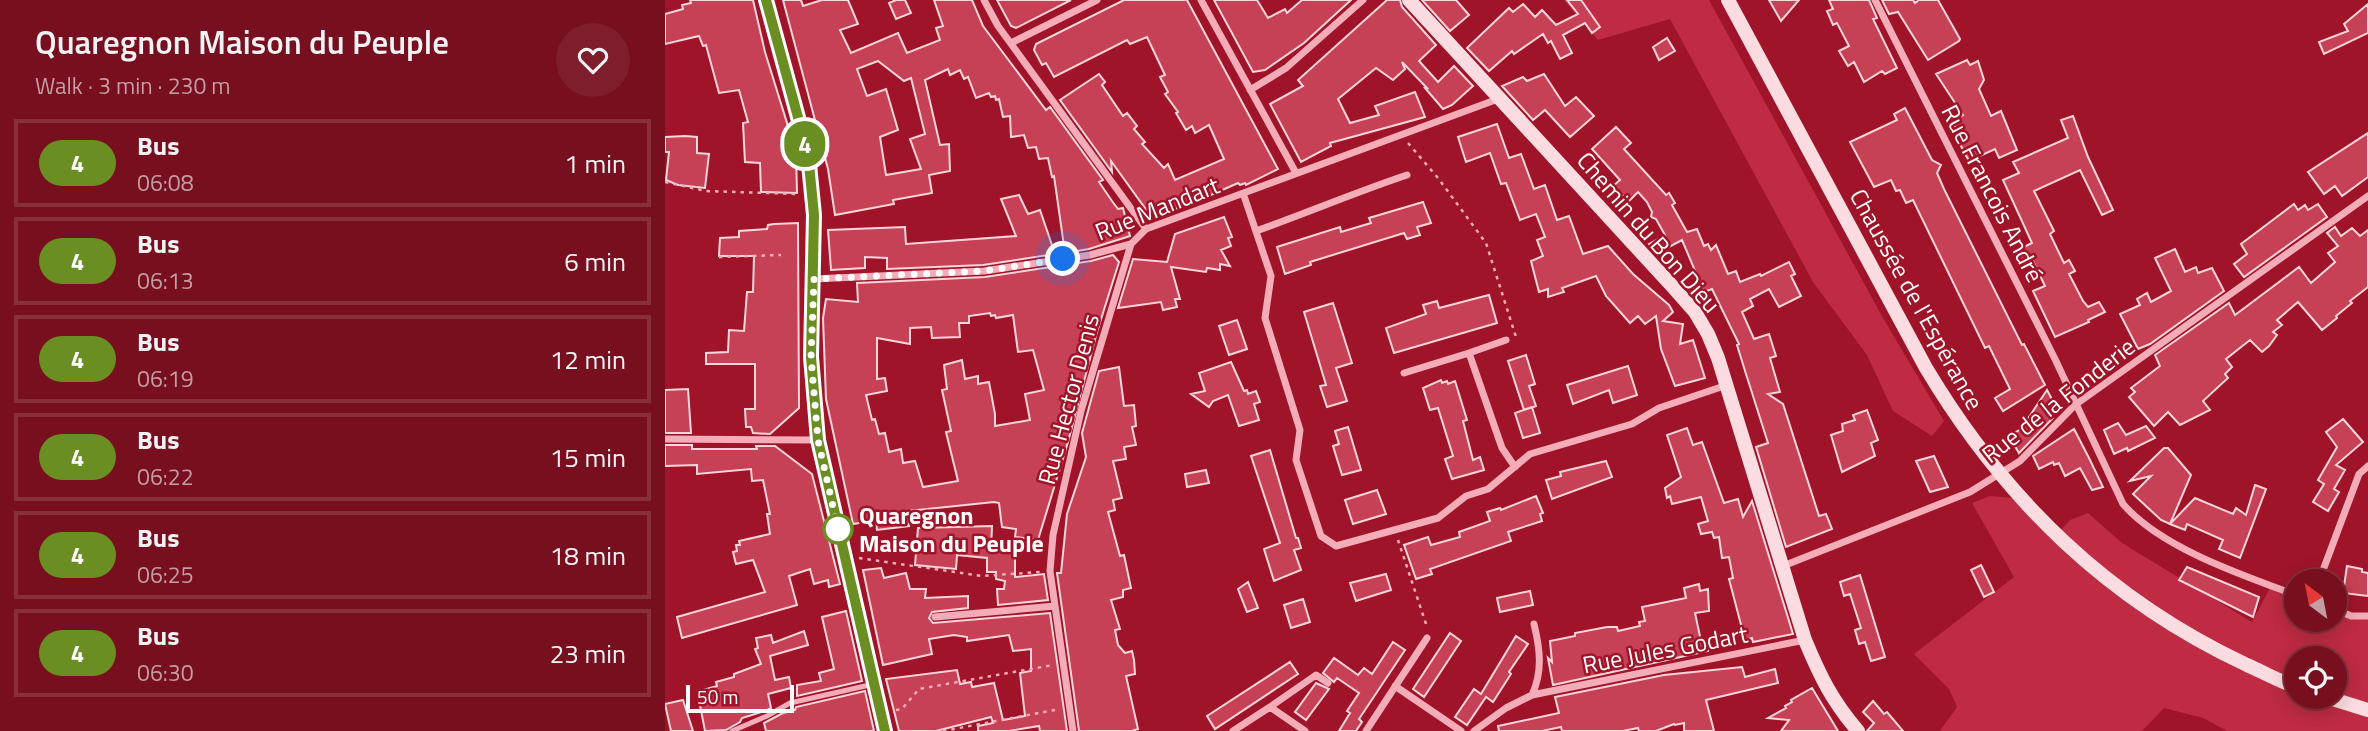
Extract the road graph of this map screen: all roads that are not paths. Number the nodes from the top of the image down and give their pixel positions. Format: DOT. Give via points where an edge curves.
graph roads {
  1 [pos="766,0"];
  2 [pos="984,0"];
  3 [pos="1097,0"];
  4 [pos="1201,0"];
  5 [pos="1363,0"];
  6 [pos="1409,0"];
  7 [pos="1728,0"];
  8 [pos="1875,0"];
  9 [pos="1011,43"];
  10 [pos="1250,90"];
  11 [pos="1498,99"];
  12 [pos="1296,173"];
  13 [pos="1407,174"];
  14 [pos="1243,193"];
  15 [pos="2368,196"];
  16 [pos="1146,229"];
  17 [pos="1256,231"];
  18 [pos="1131,244"];
  19 [pos="814,279"];
  20 [pos="1506,340"];
  21 [pos="1469,353"];
  22 [pos="1404,373"];
  23 [pos="1727,385"];
  24 [pos="2075,405"];
  25 [pos="665,439"];
  26 [pos="818,440"];
  27 [pos="2368,466"];
  28 [pos="1515,467"];
  29 [pos="1999,473"];
  30 [pos="1782,566"];
  31 [pos="2323,569"];
  32 [pos="2284,590"];
  33 [pos="1055,606"];
  34 [pos="2347,614"];
  35 [pos="2368,616"];
  36 [pos="936,617"];
  37 [pos="1534,624"];
  38 [pos="1427,638"];
  39 [pos="1805,640"];
  40 [pos="2284,681"];
  41 [pos="1328,683"];
  42 [pos="874,684"];
  43 [pos="1395,686"];
  44 [pos="1532,695"];
  45 [pos="2347,703"];
  46 [pos="1270,707"];
  47 [pos="2368,710"];
  48 [pos="732,731"];
  49 [pos="885,731"];
  50 [pos="1073,731"];
  51 [pos="1233,731"];
  52 [pos="1305,731"];
  53 [pos="1366,731"];
  54 [pos="1461,731"];
  55 [pos="1474,731"];
  56 [pos="1858,731"];
  1 -- 19 [label="street" via="808,154"];
  2 -- 9 [label="street"];
  3 -- 9 [label="street"];
  4 -- 10 [label="street"];
  5 -- 10 [label="street" via="1286,68"];
  6 -- 11 [label="street, Chemin du Bon Dieu"];
  7 -- 29 [label="street, Chaussée de l'Espérance" via="1926,368 1948,406"];
  8 -- 24 [label="street, Rue Francois André"];
  9 -- 16 [label="street"];
  10 -- 12 [label="street"];
  11 -- 12 [label="street, Rue Mandart"];
  11 -- 23 [label="street, Chemin du Bon Dieu" via="1695,312"];
  12 -- 14 [label="street, Rue Mandart"];
  13 -- 17 [label="street"];
  14 -- 16 [label="street, Rue Mandart"];
  14 -- 17 [label="street"];
  15 -- 24 [label="street, Rue de la Fonderie"];
  16 -- 18 [label="street, Rue Mandart"];
  17 -- 28 [label="street" via="1271,276 1265,318 1300,430 1296,460 1321,536 1336,546 1439,518"];
  18 -- 19 [label="street, Rue Mandart" via="983,271"];
  18 -- 33 [label="street, Rue Hector Denis" via="1081,411 1053,535 1050,571"];
  19 -- 26 [label="street" via="811,357"];
  20 -- 21 [label="street"];
  21 -- 22 [label="street"];
  21 -- 28 [label="street" via="1502,448"];
  23 -- 28 [label="street" via="1659,408 1632,424 1530,454"];
  23 -- 30 [label="street, Chemin du Bon Dieu"];
  24 -- 29 [label="street, Rue de la Fonderie" via="2029,453"];
  24 -- 32 [label="street, Rue Francois André" via="2112,485 2136,520 2212,562"];
  25 -- 26 [label="street"];
  26 -- 42 [label="street"];
  27 -- 31 [label="street" via="2359,474"];
  29 -- 30 [label="street, Rue de la Fonderie" via="1970,492"];
  29 -- 40 [label="street, Chaussée de l'Espérance" via="2085,561 2137,603 2187,635"];
  30 -- 39 [label="street, Chemin du Bon Dieu"];
  33 -- 36 [label="street"];
  33 -- 50 [label="street, Rue Hector Denis"];
  34 -- 35 [label="street"];
  37 -- 44 [label="street" via="1540,665"];
  38 -- 43 [label="street"];
  39 -- 44 [label="street, Rue Jules Godart"];
  39 -- 56 [label="street, Chemin du Bon Dieu" via="1821,680"];
  41 -- 46 [label="street" via="1316,675"];
  42 -- 48 [label="lane" via="790,703"];
  42 -- 49 [label="street"];
  43 -- 53 [label="street"];
  43 -- 54 [label="street"];
  44 -- 55 [label="street, Rue Jules Godart"];
  45 -- 47 [label="street"];
  46 -- 51 [label="street"];
  46 -- 52 [label="street"];
}
